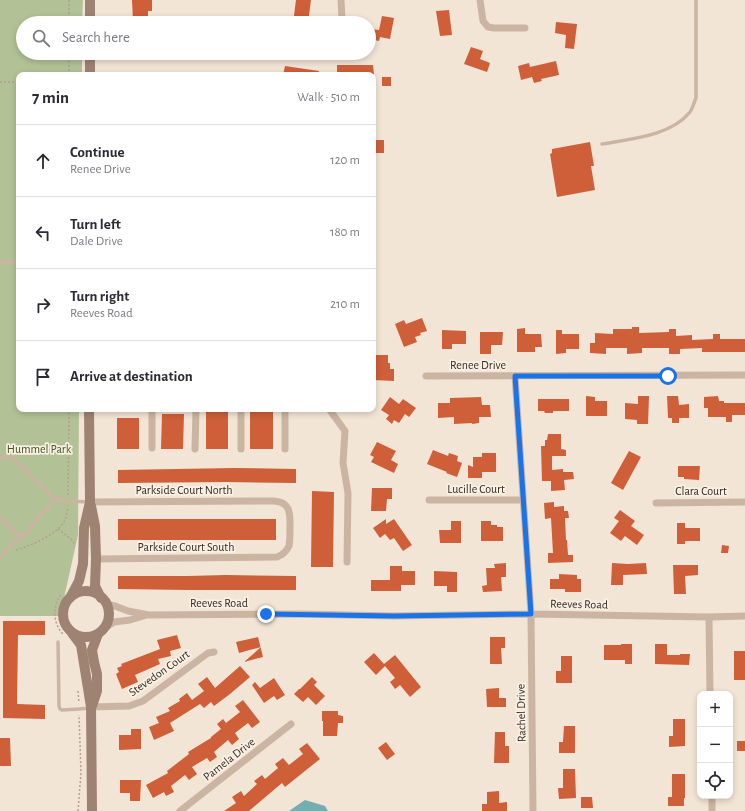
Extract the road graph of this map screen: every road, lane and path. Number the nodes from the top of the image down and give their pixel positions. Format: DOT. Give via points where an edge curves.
graph roads {
  1 [pos="69,0"];
  2 [pos="90,0"];
  3 [pos="341,0"];
  4 [pos="480,0"];
  5 [pos="696,0"];
  6 [pos="69,16"];
  7 [pos="90,16"];
  8 [pos="342,16"];
  9 [pos="525,28"];
  10 [pos="69,60"];
  11 [pos="90,60"];
  12 [pos="69,72"];
  13 [pos="90,72"];
  14 [pos="0,82"];
  15 [pos="16,82"];
  16 [pos="602,144"];
  17 [pos="0,262"];
  18 [pos="16,262"];
  19 [pos="745,375"];
  20 [pos="426,376"];
  21 [pos="515,376"];
  22 [pos="68,412"];
  23 [pos="89,412"];
  24 [pos="152,412"];
  25 [pos="196,412"];
  26 [pos="241,412"];
  27 [pos="285,412"];
  28 [pos="331,412"];
  29 [pos="152,448"];
  30 [pos="195,449"];
  31 [pos="241,449"];
  32 [pos="285,449"];
  33 [pos="0,459"];
  34 [pos="55,499"];
  35 [pos="429,500"];
  36 [pos="523,500"];
  37 [pos="68,501"];
  38 [pos="90,502"];
  39 [pos="656,502"];
  40 [pos="745,502"];
  41 [pos="0,517"];
  42 [pos="58,529"];
  43 [pos="22,535"];
  44 [pos="76,546"];
  45 [pos="15,550"];
  46 [pos="0,557"];
  47 [pos="277,557"];
  48 [pos="96,559"];
  49 [pos="347,562"];
  50 [pos="66,596"];
  51 [pos="104,601"];
  52 [pos="531,614"];
  53 [pos="149,615"];
  54 [pos="745,616"];
  55 [pos="709,617"];
  56 [pos="100,631"];
  57 [pos="68,634"];
  58 [pos="58,642"];
  59 [pos="214,652"];
  60 [pos="78,690"];
  61 [pos="710,691"];
  62 [pos="91,707"];
  63 [pos="79,709"];
  64 [pos="291,724"];
  65 [pos="712,799"];
  66 [pos="78,811"];
  67 [pos="92,811"];
  68 [pos="180,811"];
  69 [pos="533,811"];
  70 [pos="712,811"];
  1 -- 6 [label="path"];
  2 -- 7 [label="main road"];
  3 -- 8 [label="street"];
  4 -- 9 [label="street" via="483,21 488,27"];
  5 -- 16 [label="lane" via="696,98 691,111 676,125 648,136"];
  10 -- 12 [label="path"];
  11 -- 13 [label="main road"];
  14 -- 15 [label="path"];
  17 -- 18 [label="lane"];
  19 -- 21 [label="street, Renee Drive"];
  20 -- 21 [label="street, Renee Drive"];
  21 -- 36 [label="street, Rachel Drive"];
  22 -- 37 [label="path"];
  23 -- 38 [label="main road"];
  24 -- 29 [label="street"];
  25 -- 30 [label="street"];
  26 -- 31 [label="street"];
  27 -- 32 [label="street"];
  28 -- 49 [label="street" via="345,431 343,463 348,493"];
  33 -- 34 [label="lane" via="6,455 10,456"];
  34 -- 37 [label="lane"];
  34 -- 43 [label="lane"];
  35 -- 36 [label="street, Lucille Court"];
  36 -- 52 [label="street, Rachel Drive"];
  37 -- 38 [label="lane"];
  37 -- 42 [label="path" via="64,522"];
  38 -- 47 [label="street, Parkside Court North" via="278,501 284,504 290,513 290,542 287,551"];
  38 -- 48 [label="main road" via="95,526"];
  38 -- 50 [label="main road" via="84,528 83,564 79,580"];
  39 -- 40 [label="street, Clara Court"];
  41 -- 43 [label="lane" via="16,534"];
  42 -- 44 [label="path"];
  42 -- 45 [label="path" via="28,546"];
  43 -- 46 [label="lane"];
  47 -- 48 [label="street, Parkside Court South"];
  48 -- 51 [label="main road" via="95,586"];
  50 -- 51 [label="main road" via="89,592"];
  50 -- 57 [label="main road" via="63,616"];
  50 -- 57 [label="path" via="59,597 55,613 57,625"];
  51 -- 53 [label="street, Reeves Road" via="128,611"];
  51 -- 56 [label="main road" via="108,617 107,623"];
  52 -- 53 [label="street, Reeves Road"];
  52 -- 55 [label="street, Reeves Road"];
  52 -- 69 [label="street, Rachel Drive"];
  53 -- 56 [label="street, Reeves Road" via="114,622"];
  54 -- 55 [label="street, Reeves Road"];
  55 -- 61 [label="street"];
  56 -- 57 [label="main road" via="85,637"];
  56 -- 62 [label="main road" via="92,650 97,674 97,691"];
  57 -- 62 [label="main road" via="81,645"];
  58 -- 63 [label="lane" via="59,706 62,710"];
  59 -- 62 [label="street, Stevedon Court" via="208,653 143,701 129,706"];
  60 -- 63 [label="path"];
  62 -- 63 [label="lane"];
  62 -- 67 [label="main road"];
  63 -- 66 [label="path" via="82,773"];
  64 -- 68 [label="street, Pamela Drive"];
  65 -- 70 [label="street"];
}
